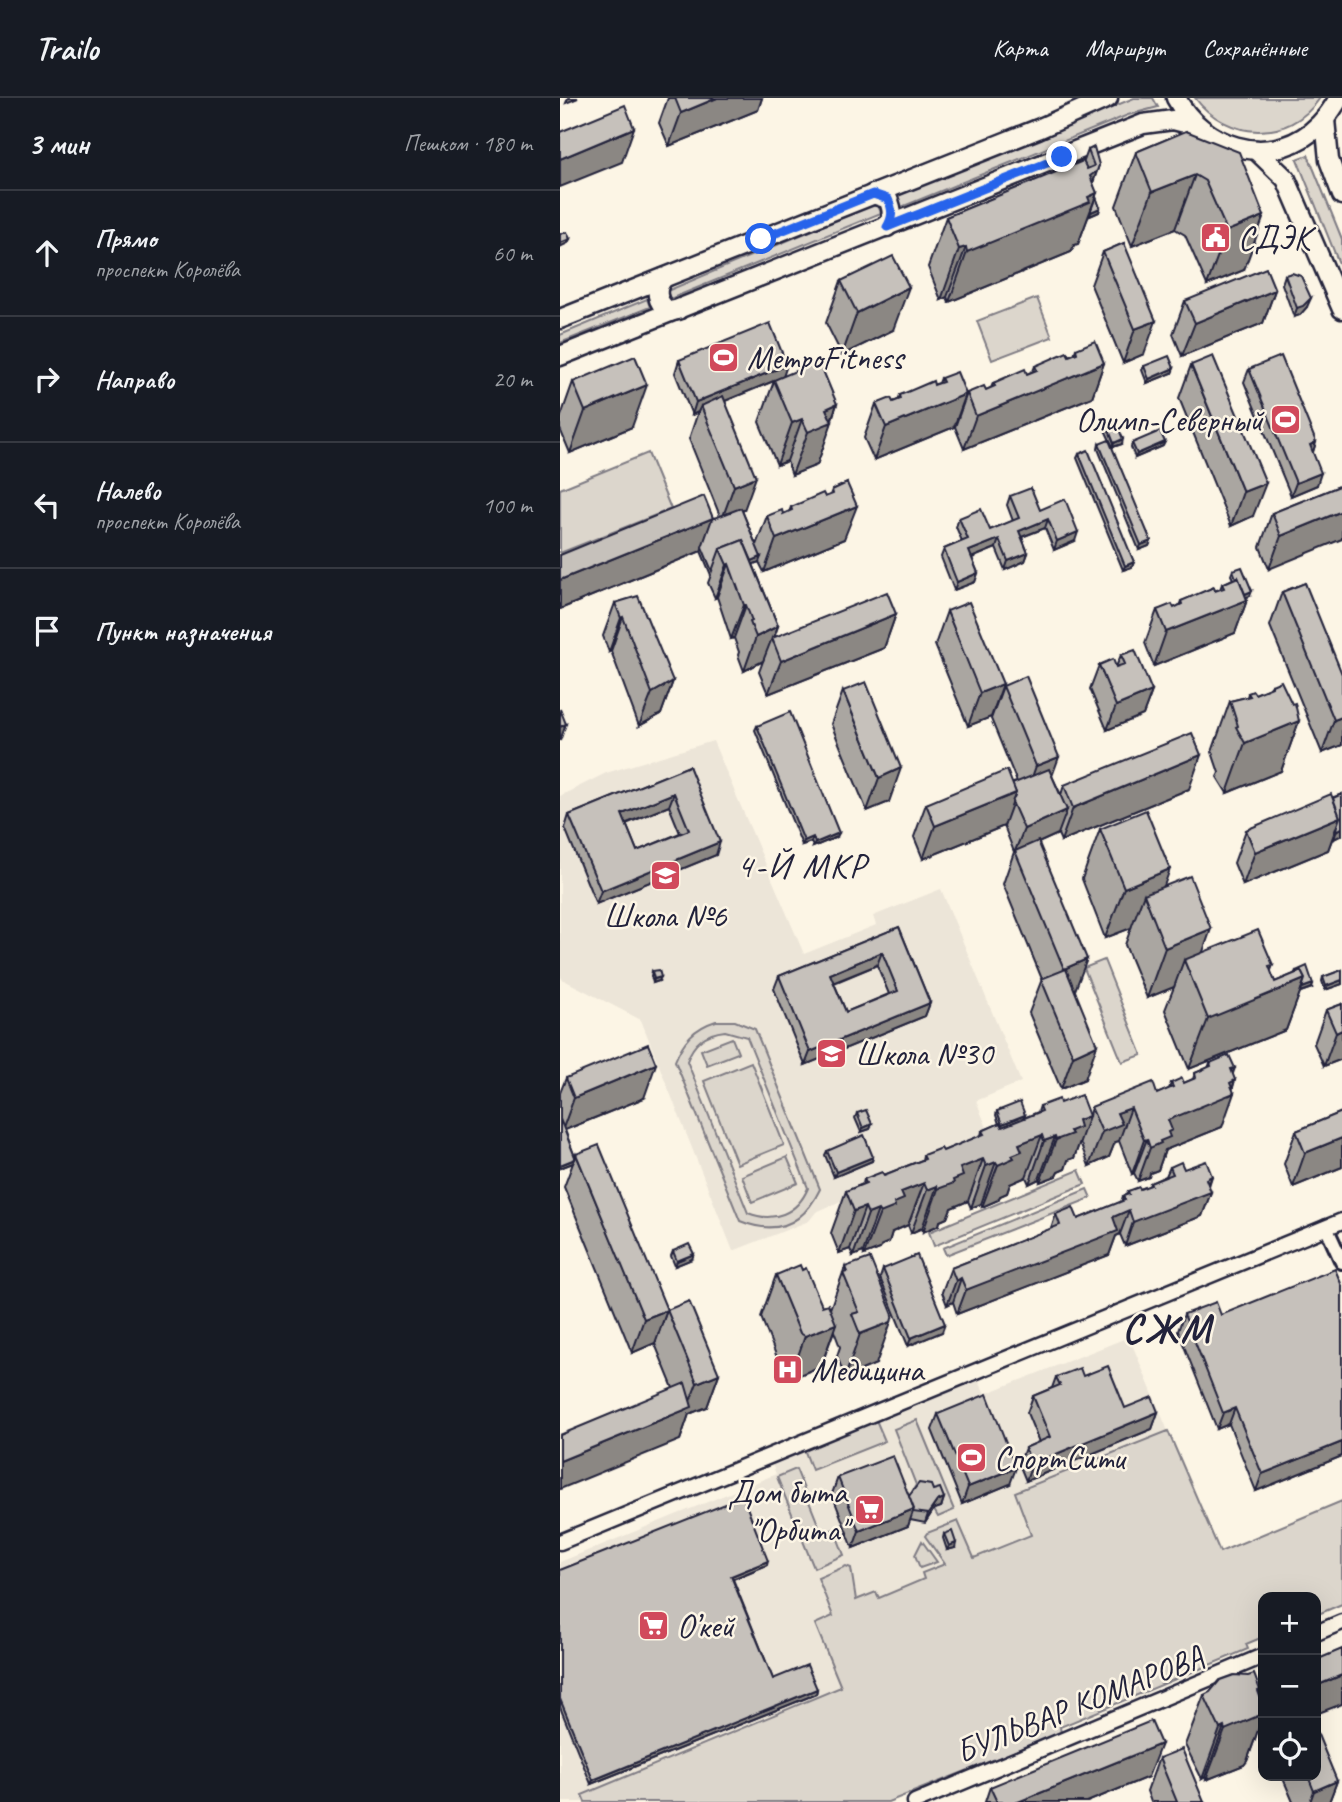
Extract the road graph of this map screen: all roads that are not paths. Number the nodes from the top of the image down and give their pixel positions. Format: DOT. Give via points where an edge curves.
graph roads {
  1 [pos="1108,98"];
  2 [pos="1176,98"];
  3 [pos="1339,98"];
  4 [pos="1325,120"];
  5 [pos="1197,126"];
  6 [pos="1256,149"];
  7 [pos="873,194"];
  8 [pos="1342,195"];
  9 [pos="887,227"];
  10 [pos="664,278"];
  11 [pos="1342,309"];
  12 [pos="678,310"];
  13 [pos="560,319"];
  14 [pos="560,356"];
  15 [pos="1342,1221"];
  16 [pos="1326,1227"];
  17 [pos="1342,1262"];
  18 [pos="560,1542"];
  19 [pos="1342,1622"];
  20 [pos="1321,1631"];
  21 [pos="1258,1658"];
  22 [pos="915,1802"];
  1 -- 7 [label="main road"];
  2 -- 5 [label="main road"];
  3 -- 4 [label="main road"];
  4 -- 6 [label="main road" via="1295,141"];
  4 -- 8 [label="main road" via="1329,160"];
  5 -- 6 [label="main road" via="1239,148"];
  5 -- 9 [label="main road" via="1173,120 1143,124"];
  6 -- 11 [label="main road" via="1286,179"];
  7 -- 9 [label="main road" via="888,199 892,208"];
  7 -- 10 [label="main road"];
  9 -- 12 [label="main road"];
  10 -- 12 [label="main road" via="657,288 659,301 669,311"];
  10 -- 13 [label="main road"];
  12 -- 14 [label="main road"];
  15 -- 16 [label="street"];
  16 -- 17 [label="street"];
  16 -- 18 [label="street"];
  19 -- 20 [label="street"];
  21 -- 22 [label="street, БУЛЬВАР КОМАРОВА"];
}
